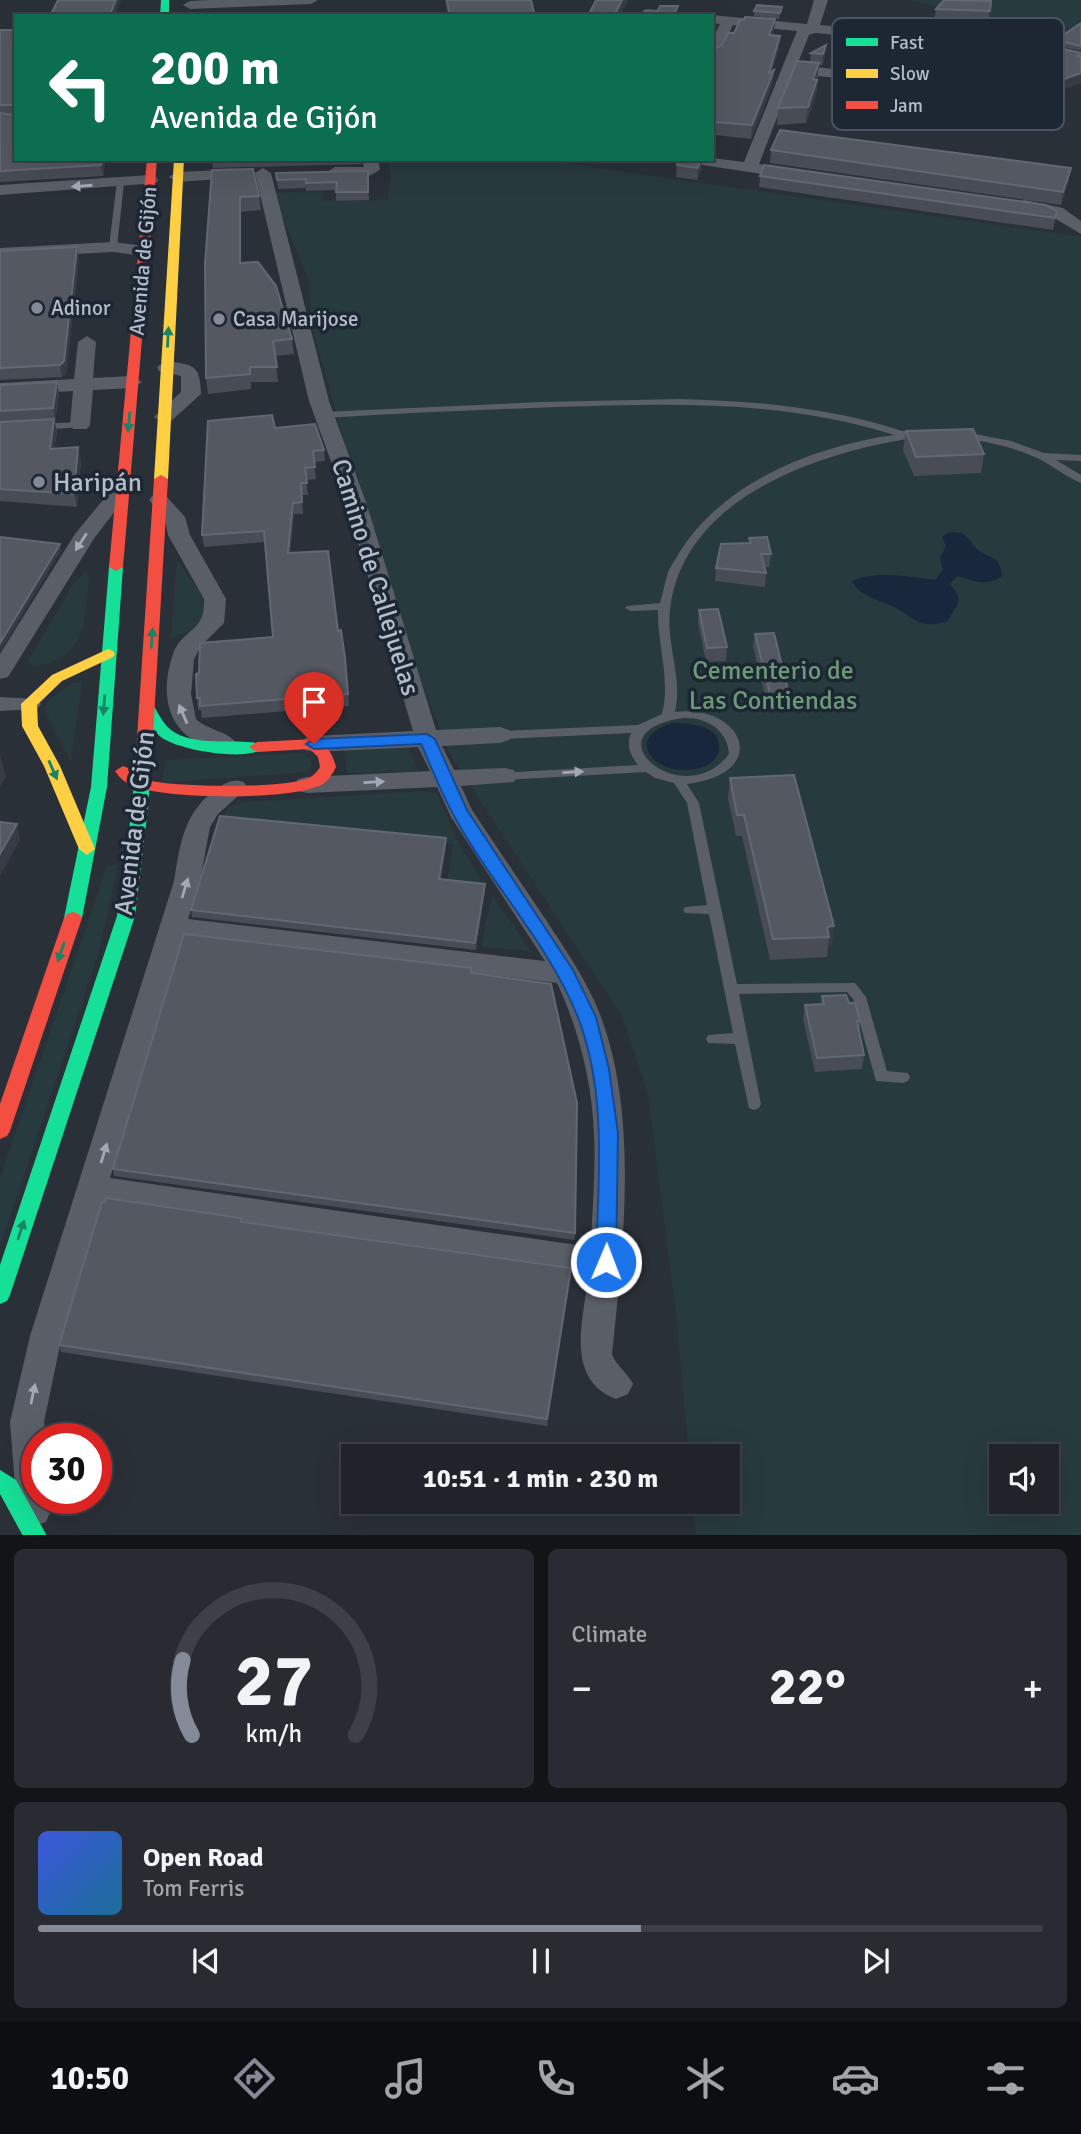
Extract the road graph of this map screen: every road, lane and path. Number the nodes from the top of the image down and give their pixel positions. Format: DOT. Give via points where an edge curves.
graph roads {
  1 [pos="311,0"];
  2 [pos="821,0"];
  3 [pos="213,2"];
  4 [pos="190,7"];
  5 [pos="714,19"];
  6 [pos="728,21"];
  7 [pos="812,29"];
  8 [pos="832,31"];
  9 [pos="714,52"];
  10 [pos="788,69"];
  11 [pos="832,73"];
  12 [pos="152,161"];
  13 [pos="179,161"];
  14 [pos="370,161"];
  15 [pos="704,161"];
  16 [pos="750,167"];
  17 [pos="262,170"];
  18 [pos="315,173"];
  19 [pos="177,177"];
  20 [pos="817,177"];
  21 [pos="150,180"];
  22 [pos="120,183"];
  23 [pos="0,190"];
  24 [pos="1007,203"];
  25 [pos="1081,229"];
  26 [pos="113,247"];
  27 [pos="144,251"];
  28 [pos="0,253"];
  29 [pos="87,342"];
  30 [pos="166,367"];
  31 [pos="132,382"];
  32 [pos="85,384"];
  33 [pos="0,389"];
  34 [pos="324,415"];
  35 [pos="164,418"];
  36 [pos="80,425"];
  37 [pos="27,428"];
  38 [pos="905,435"];
  39 [pos="1046,456"];
  40 [pos="1081,458"];
  41 [pos="1081,480"];
  42 [pos="123,488"];
  43 [pos="159,500"];
  44 [pos="117,564"];
  45 [pos="664,606"];
  46 [pos="631,608"];
  47 [pos="108,654"];
  48 [pos="0,673"];
  49 [pos="673,701"];
  50 [pos="0,704"];
  51 [pos="29,704"];
  52 [pos="147,706"];
  53 [pos="685,714"];
  54 [pos="668,715"];
  55 [pos="640,729"];
  56 [pos="500,735"];
  57 [pos="427,739"];
  58 [pos="314,744"];
  59 [pos="238,747"];
  60 [pos="155,757"];
  61 [pos="648,768"];
  62 [pos="122,771"];
  63 [pos="505,776"];
  64 [pos="444,779"];
  65 [pos="678,779"];
  66 [pos="699,779"];
  67 [pos="142,784"];
  68 [pos="306,785"];
  69 [pos="229,788"];
  70 [pos="172,803"];
  71 [pos="693,803"];
  72 [pos="153,816"];
  73 [pos="137,834"];
  74 [pos="87,849"];
  75 [pos="77,906"];
  76 [pos="715,909"];
  77 [pos="691,910"];
  78 [pos="172,927"];
  79 [pos="567,974"];
  80 [pos="730,989"];
  81 [pos="740,1038"];
  82 [pos="713,1039"];
  83 [pos="903,1077"];
  84 [pos="754,1104"];
  85 [pos="0,1130"];
  86 [pos="93,1188"];
  87 [pos="606,1262"];
  88 [pos="0,1295"];
  89 [pos="616,1384"];
  90 [pos="0,1480"];
  91 [pos="36,1535"];
  1 -- 3 [label="street"];
  2 -- 7 [label="street"];
  3 -- 4 [label="street"];
  5 -- 6 [label="street"];
  6 -- 7 [label="street"];
  6 -- 9 [label="street"];
  7 -- 8 [label="street"];
  7 -- 10 [label="street" via="803,32"];
  10 -- 11 [label="street"];
  10 -- 16 [label="street"];
  12 -- 21 [label="highway, Avenida de Gijón"];
  13 -- 19 [label="highway, Avenida de Gijón"];
  14 -- 18 [label="street" via="372,169 367,172"];
  15 -- 16 [label="street"];
  16 -- 20 [label="street"];
  17 -- 19 [label="street"];
  17 -- 34 [label="street, Camino de Callejuelas"];
  30 -- 19 [label="highway, Avenida de Gijón, one-way"];
  21 -- 22 [label="street"];
  21 -- 27 [label="highway, Avenida de Gijón"];
  22 -- 23 [label="street, one-way"];
  22 -- 26 [label="lane"];
  24 -- 25 [label="street" via="1057,212"];
  26 -- 27 [label="street"];
  26 -- 28 [label="street"];
  27 -- 31 [label="highway, Avenida de Gijón"];
  29 -- 32 [label="street"];
  30 -- 35 [label="street, Avenida de Gijón" via="191,373 191,394"];
  31 -- 32 [label="street"];
  31 -- 42 [label="highway, Avenida de Gijón, one-way"];
  32 -- 33 [label="street"];
  32 -- 36 [label="street"];
  34 -- 38 [label="lane" via="694,402 867,421"];
  34 -- 57 [label="street, Camino de Callejuelas" via="357,505"];
  35 -- 43 [label="highway, Avenida de Gijón"];
  36 -- 37 [label="lane"];
  38 -- 39 [label="lane" via="973,435"];
  38 -- 45 [label="lane" via="809,460 772,476 732,502 697,534 676,568"];
  39 -- 40 [label="lane"];
  39 -- 41 [label="lane"];
  42 -- 44 [label="highway, Avenida de Gijón"];
  42 -- 48 [label="street, one-way" via="86,534"];
  52 -- 43 [label="highway, Avenida de Gijón, one-way"];
  59 -- 43 [label="street, Avenida de Gijón, one-way" via="201,736 190,729 179,711 186,649 212,625 217,610 179,535 175,517"];
  44 -- 47 [label="highway, Avenida de Gijón"];
  44 -- 62 [label="highway" via="128,586 116,748"];
  45 -- 46 [label="lane"];
  45 -- 49 [label="lane" via="663,633"];
  47 -- 51 [label="highway" via="57,678"];
  47 -- 74 [label="highway, Avenida de Gijón, one-way" via="99,787"];
  49 -- 53 [label="lane"];
  49 -- 54 [label="lane"];
  50 -- 51 [label="street"];
  51 -- 74 [label="highway, one-way" via="30,726"];
  52 -- 59 [label="highway" via="158,727 184,743"];
  52 -- 60 [label="highway, Avenida de Gijón"];
  53 -- 54 [label="lane"];
  53 -- 66 [label="lane" via="717,722 736,745 724,769"];
  54 -- 55 [label="lane"];
  55 -- 56 [label="lane"];
  55 -- 61 [label="lane" via="635,749"];
  56 -- 57 [label="street"];
  57 -- 58 [label="street"];
  57 -- 64 [label="street, Camino de Callejuelas"];
  58 -- 59 [label="highway"];
  58 -- 68 [label="highway" via="324,751 329,769"];
  59 -- 60 [label="highway"];
  60 -- 62 [label="highway"];
  60 -- 67 [label="highway, Avenida de Gijón"];
  63 -- 61 [label="lane, one-way"];
  61 -- 65 [label="lane"];
  62 -- 67 [label="highway"];
  62 -- 75 [label="highway" via="113,781 105,845"];
  63 -- 64 [label="street"];
  68 -- 64 [label="street, one-way"];
  64 -- 79 [label="street, Camino de Callejuelas" via="460,811"];
  65 -- 66 [label="lane"];
  65 -- 71 [label="lane"];
  66 -- 71 [label="lane"];
  67 -- 69 [label="highway"];
  67 -- 73 [label="highway, Avenida de Gijón"];
  68 -- 69 [label="highway"];
  69 -- 70 [label="highway"];
  78 -- 69 [label="street, Avenida de Gijón, one-way" via="187,881 196,829 203,813"];
  71 -- 76 [label="lane"];
  72 -- 73 [label="highway"];
  88 -- 73 [label="highway, Avenida de Gijón, one-way" via="126,916"];
  74 -- 75 [label="highway, Avenida de Gijón"];
  75 -- 85 [label="highway, Avenida de Gijón, one-way"];
  76 -- 77 [label="lane"];
  76 -- 80 [label="lane"];
  78 -- 79 [label="street, Avenida de Gijón"];
  86 -- 78 [label="street, Avenida de Gijón, one-way"];
  79 -- 87 [label="street, Camino de Callejuelas" via="587,1017 609,1133"];
  80 -- 81 [label="lane"];
  80 -- 83 [label="lane" via="850,987 859,997 881,1077"];
  81 -- 82 [label="lane"];
  81 -- 84 [label="lane"];
  86 -- 87 [label="street"];
  91 -- 86 [label="street, Avenida de Gijón, one-way" via="27,1422 46,1336"];
  87 -- 89 [label="street, Camino de Callejuelas" via="596,1354 601,1370"];
  90 -- 91 [label="highway"];
}
